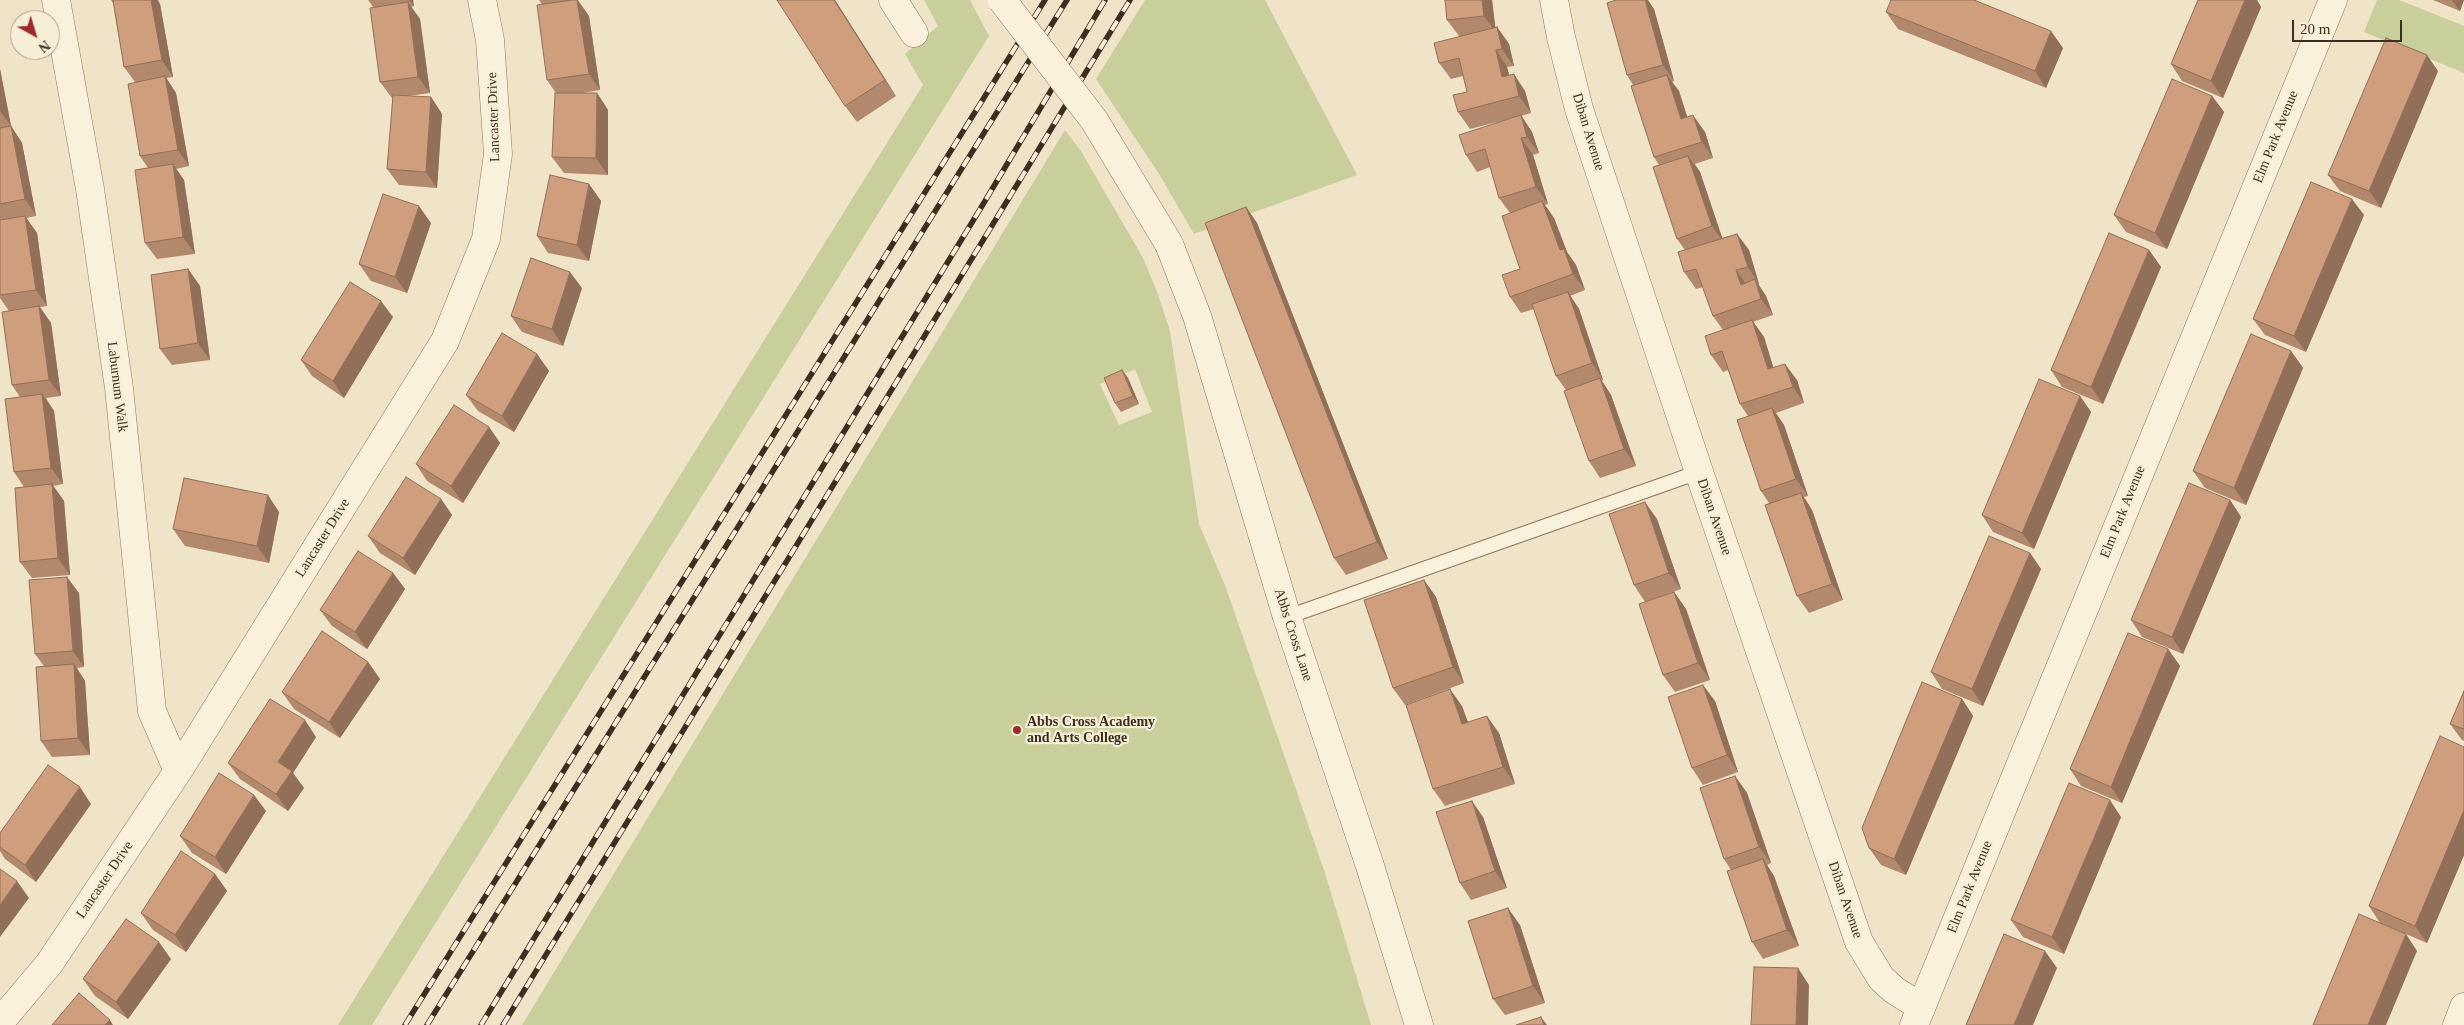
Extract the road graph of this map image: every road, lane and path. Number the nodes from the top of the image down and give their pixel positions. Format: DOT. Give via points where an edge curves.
graph roads {
  1 [pos="56,0"];
  2 [pos="482,0"];
  3 [pos="893,0"];
  4 [pos="1002,0"];
  5 [pos="1554,0"];
  6 [pos="2333,0"];
  7 [pos="914,33"];
  8 [pos="1699,472"];
  9 [pos="1286,617"];
  10 [pos="178,771"];
  11 [pos="1918,1016"];
  12 [pos="0,1022"];
  13 [pos="1419,1025"];
  1 -- 10 [label="street, Laburnum Walk" via="90,189 119,388 152,711"];
  2 -- 10 [label="street, Lancaster Drive" via="490,40 498,154 486,239 445,341"];
  3 -- 7 [label="street"];
  4 -- 9 [label="street, Abbs Cross Lane, bridge" via="1094,120 1169,244 1197,316"];
  5 -- 8 [label="street, Diban Avenue" via="1579,109"];
  6 -- 11 [label="street, Elm Park Avenue"];
  8 -- 9 [label="lane"];
  8 -- 11 [label="street, Diban Avenue" via="1859,942 1881,978"];
  9 -- 13 [label="street, Abbs Cross Lane" via="1370,866"];
  10 -- 12 [label="street, Lancaster Drive" via="49,964"];
}
